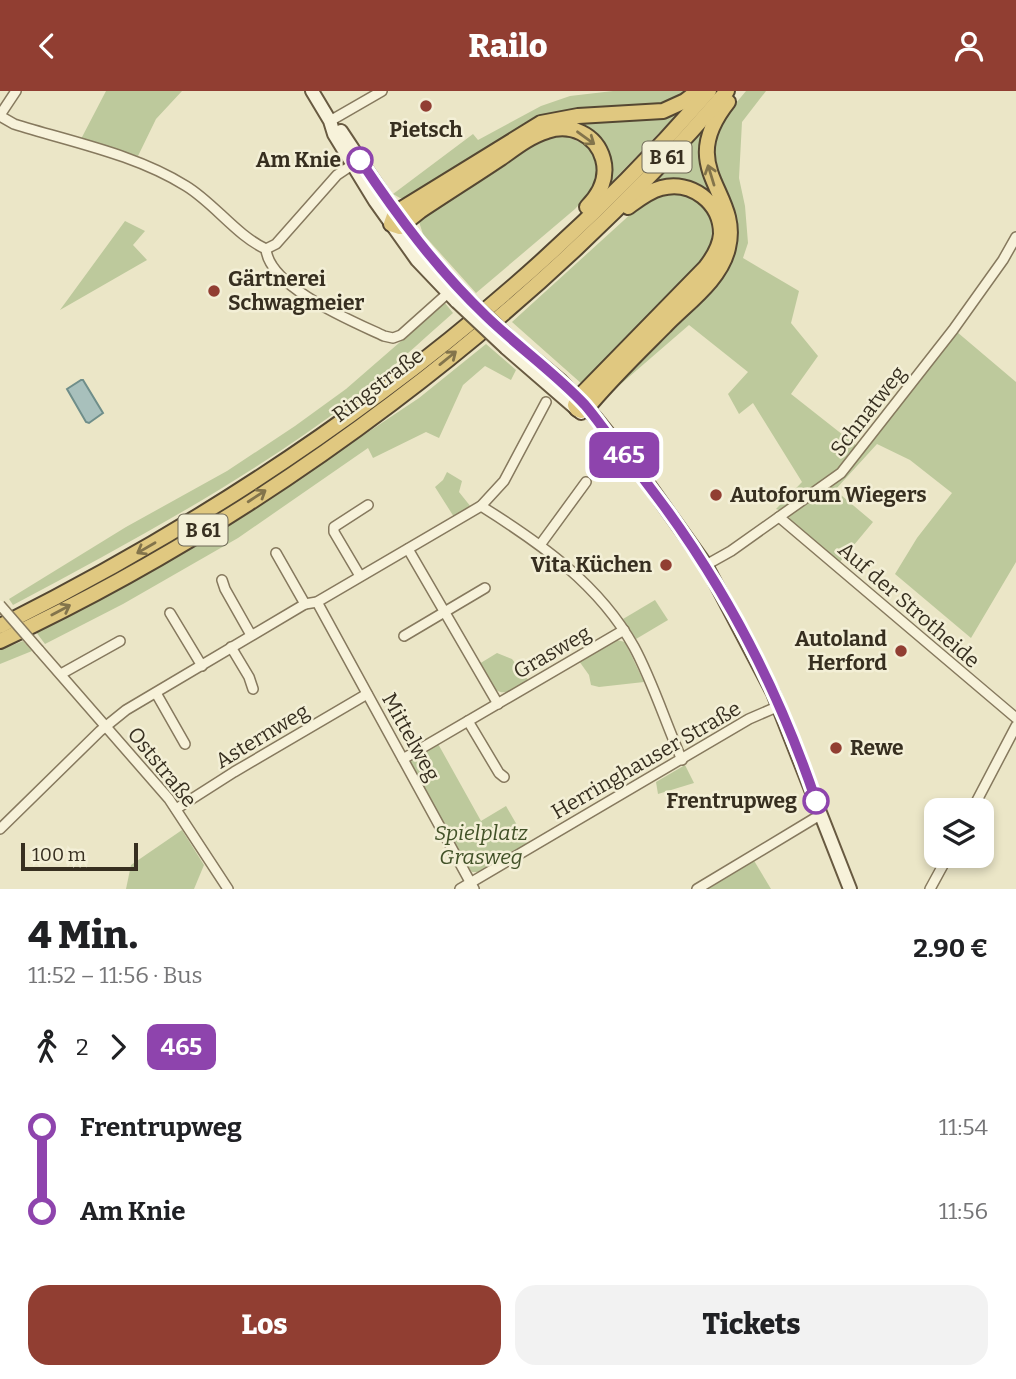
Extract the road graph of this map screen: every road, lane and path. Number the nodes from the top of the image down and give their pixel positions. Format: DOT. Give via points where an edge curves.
graph roads {
  1 [pos="16,91"];
  2 [pos="312,91"];
  3 [pos="382,91"];
  4 [pos="698,91"];
  5 [pos="709,91"];
  6 [pos="727,91"];
  7 [pos="736,91"];
  8 [pos="0,116"];
  9 [pos="330,121"];
  10 [pos="352,165"];
  11 [pos="397,221"];
  12 [pos="604,221"];
  13 [pos="1016,237"];
  14 [pos="266,249"];
  15 [pos="533,269"];
  16 [pos="456,296"];
  17 [pos="546,402"];
  18 [pos="581,405"];
  19 [pos="586,482"];
  20 [pos="368,505"];
  21 [pos="481,506"];
  22 [pos="779,517"];
  23 [pos="540,545"];
  24 [pos="408,549"];
  25 [pos="276,553"];
  26 [pos="706,565"];
  27 [pos="360,576"];
  28 [pos="222,580"];
  29 [pos="485,588"];
  30 [pos="317,602"];
  31 [pos="0,604"];
  32 [pos="305,604"];
  33 [pos="170,613"];
  34 [pos="445,613"];
  35 [pos="0,626"];
  36 [pos="624,630"];
  37 [pos="251,635"];
  38 [pos="404,636"];
  39 [pos="0,641"];
  40 [pos="120,641"];
  41 [pos="231,647"];
  42 [pos="202,666"];
  43 [pos="61,674"];
  44 [pos="253,689"];
  45 [pos="156,694"];
  46 [pos="367,694"];
  47 [pos="498,704"];
  48 [pos="779,706"];
  49 [pos="1016,718"];
  50 [pos="468,721"];
  51 [pos="106,726"];
  52 [pos="1016,726"];
  53 [pos="185,744"];
  54 [pos="403,759"];
  55 [pos="682,760"];
  56 [pos="504,777"];
  57 [pos="978,798"];
  58 [pos="176,809"];
  59 [pos="820,815"];
  60 [pos="0,829"];
  61 [pos="941,868"];
  62 [pos="472,886"];
  63 [pos="228,889"];
  64 [pos="460,889"];
  65 [pos="697,889"];
  66 [pos="850,889"];
  67 [pos="930,889"];
  1 -- 8 [label="street"];
  2 -- 9 [label="main road"];
  3 -- 9 [label="street"];
  4 -- 11 [label="highway" via="663,111 541,123"];
  5 -- 15 [label="highway, Ringstraße / B 61" via="632,174"];
  6 -- 12 [label="highway, Ringstraße / B 61"];
  18 -- 7 [label="highway, one-way" via="707,284 724,259 729,234 706,154 721,110"];
  8 -- 14 [label="street" via="162,173 201,196"];
  9 -- 10 [label="main road"];
  9 -- 11 [label="main road" via="340,129"];
  10 -- 11 [label="main road"];
  10 -- 14 [label="street"];
  11 -- 15 [label="highway, one-way" via="420,211 533,137 556,128 577,131 599,149 603,184 589,206 540,251"];
  11 -- 16 [label="main road"];
  12 -- 18 [label="highway" via="615,219 646,194 676,186 708,200 721,236 705,268"];
  39 -- 12 [label="highway, Ringstraße / B 61, one-way" via="154,559 317,456 481,331"];
  13 -- 22 [label="street, Schnatweg" via="953,330 841,473"];
  14 -- 16 [label="street" via="275,271 290,286 384,336 401,335"];
  15 -- 35 [label="highway, Ringstraße / B 61, one-way" via="428,357 309,445 141,551"];
  16 -- 18 [label="main road, bridge"];
  17 -- 21 [label="street" via="504,481"];
  18 -- 26 [label="main road" via="642,475"];
  19 -- 23 [label="street"];
  20 -- 27 [label="street" via="334,527"];
  21 -- 23 [label="street"];
  21 -- 24 [label="street"];
  22 -- 26 [label="street, Schnatweg"];
  22 -- 49 [label="street, Auf der Strotheide"];
  23 -- 36 [label="street" via="568,566"];
  24 -- 27 [label="street"];
  24 -- 34 [label="street, Grasweg"];
  25 -- 32 [label="street"];
  26 -- 48 [label="main road"];
  27 -- 30 [label="street"];
  28 -- 37 [label="street"];
  29 -- 34 [label="street"];
  30 -- 32 [label="street"];
  30 -- 46 [label="street, Mittelweg"];
  31 -- 43 [label="street, Oststraße, bridge"];
  32 -- 37 [label="street"];
  33 -- 42 [label="street"];
  34 -- 38 [label="street"];
  34 -- 47 [label="street, Grasweg"];
  36 -- 47 [label="street, Grasweg"];
  36 -- 55 [label="street"];
  37 -- 41 [label="street"];
  40 -- 43 [label="street"];
  41 -- 42 [label="street"];
  41 -- 44 [label="street"];
  42 -- 45 [label="street"];
  43 -- 51 [label="street, Oststraße"];
  45 -- 51 [label="street"];
  45 -- 53 [label="street"];
  46 -- 54 [label="street, Mittelweg"];
  46 -- 58 [label="street, Asternweg"];
  47 -- 50 [label="street, Grasweg"];
  48 -- 55 [label="street, Herringhauser Straße"];
  48 -- 59 [label="main road"];
  50 -- 54 [label="street, Grasweg"];
  50 -- 56 [label="street"];
  51 -- 58 [label="street, Oststraße"];
  51 -- 60 [label="street"];
  52 -- 57 [label="street"];
  54 -- 62 [label="street, Mittelweg"];
  55 -- 62 [label="street, Herringhauser Straße"];
  58 -- 63 [label="street, Oststraße"];
  59 -- 65 [label="street"];
  59 -- 66 [label="main road"];
  61 -- 67 [label="street"];
  62 -- 64 [label="street, Herringhauser Straße"];
}
